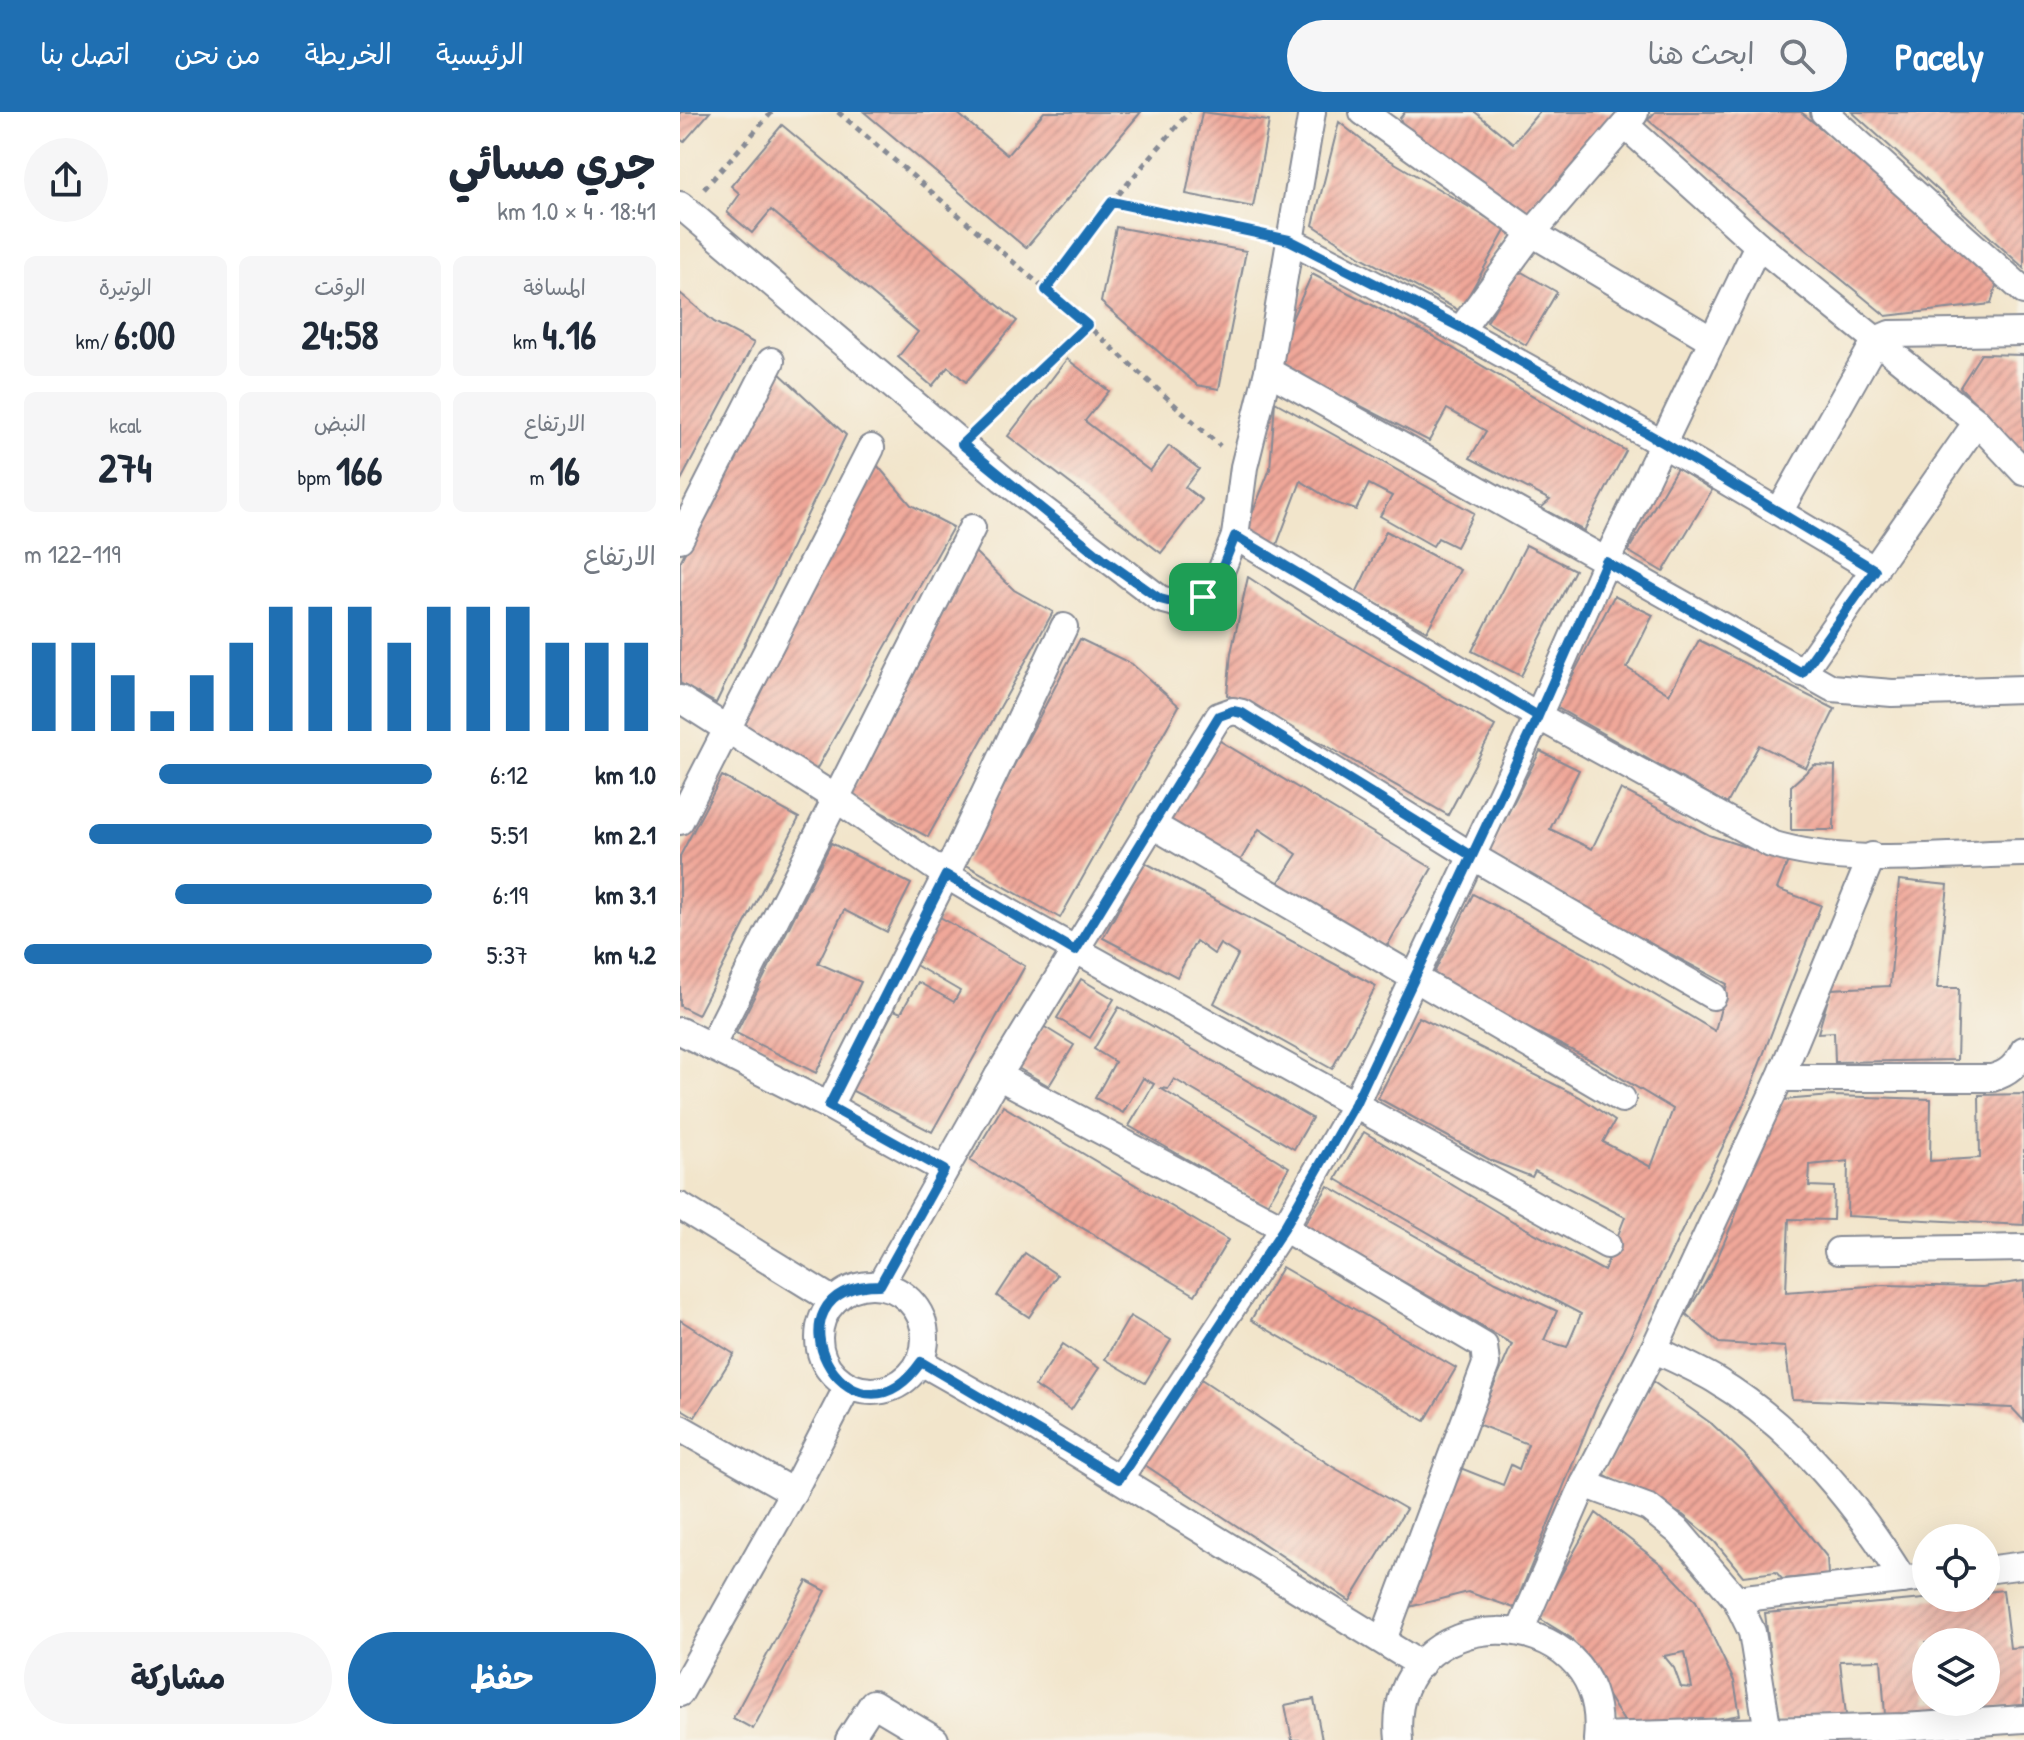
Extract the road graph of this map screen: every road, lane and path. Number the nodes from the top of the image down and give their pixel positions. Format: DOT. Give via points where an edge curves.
graph roads {
  1 [pos="772,112"];
  2 [pos="838,112"];
  3 [pos="1189,112"];
  4 [pos="1312,112"];
  5 [pos="1363,112"];
  6 [pos="1824,112"];
  7 [pos="1631,119"];
  8 [pos="1112,202"];
  9 [pos="683,207"];
  10 [pos="1532,233"];
  11 [pos="1289,240"];
  12 [pos="1758,245"];
  13 [pos="1046,290"];
  14 [pos="2024,291"];
  15 [pos="1087,325"];
  16 [pos="1462,328"];
  17 [pos="2024,332"];
  18 [pos="1712,340"];
  19 [pos="1876,340"];
  20 [pos="771,361"];
  21 [pos="1268,371"];
  22 [pos="1977,422"];
  23 [pos="1664,443"];
  24 [pos="962,444"];
  25 [pos="871,448"];
  26 [pos="1244,467"];
  27 [pos="2024,472"];
  28 [pos="1779,512"];
  29 [pos="972,528"];
  30 [pos="1235,536"];
  31 [pos="680,539"];
  32 [pos="1606,562"];
  33 [pos="1875,570"];
  34 [pos="1064,627"];
  35 [pos="1802,673"];
  36 [pos="2024,689"];
  37 [pos="680,699"];
  38 [pos="1538,716"];
  39 [pos="727,731"];
  40 [pos="837,799"];
  41 [pos="680,821"];
  42 [pos="1151,824"];
  43 [pos="2024,853"];
  44 [pos="1472,856"];
  45 [pos="1872,856"];
  46 [pos="946,875"];
  47 [pos="1075,951"];
  48 [pos="1414,979"];
  49 [pos="1713,996"];
  50 [pos="680,1031"];
  51 [pos="711,1047"];
  52 [pos="2024,1050"];
  53 [pos="998,1076"];
  54 [pos="1780,1078"];
  55 [pos="1622,1099"];
  56 [pos="1355,1104"];
  57 [pos="829,1106"];
  58 [pos="944,1170"];
  59 [pos="680,1206"];
  60 [pos="1284,1228"];
  61 [pos="1607,1245"];
  62 [pos="2024,1248"];
  63 [pos="1838,1251"];
  64 [pos="880,1285"];
  65 [pos="834,1301"];
  66 [pos="1654,1349"];
  67 [pos="921,1362"];
  68 [pos="848,1386"];
  69 [pos="680,1428"];
  70 [pos="1119,1479"];
  71 [pos="1584,1484"];
  72 [pos="793,1492"];
  73 [pos="2024,1565"];
  74 [pos="2000,1568"];
  75 [pos="1912,1576"];
  76 [pos="1912,1579"];
  77 [pos="1736,1599"];
  78 [pos="1520,1631"];
  79 [pos="1383,1640"];
  80 [pos="1421,1665"];
  81 [pos="680,1693"];
  82 [pos="2024,1719"];
  83 [pos="1768,1732"];
  84 [pos="1902,1733"];
  85 [pos="1597,1738"];
  86 [pos="849,1740"];
  87 [pos="935,1740"];
  88 [pos="1399,1740"];
  1 -- 9 [label="path"];
  2 -- 13 [label="path"];
  3 -- 8 [label="path"];
  4 -- 11 [label="street"];
  5 -- 10 [label="street"];
  6 -- 14 [label="street"];
  7 -- 10 [label="street"];
  7 -- 12 [label="street"];
  8 -- 11 [label="path"];
  8 -- 13 [label="path"];
  9 -- 24 [label="street"];
  10 -- 16 [label="street"];
  10 -- 18 [label="street"];
  11 -- 16 [label="street"];
  11 -- 21 [label="street"];
  12 -- 18 [label="street"];
  12 -- 19 [label="street"];
  13 -- 15 [label="path"];
  15 -- 24 [label="path"];
  15 -- 26 [label="path"];
  16 -- 23 [label="street"];
  17 -- 19 [label="street" via="1890,334"];
  18 -- 23 [label="street"];
  19 -- 22 [label="street"];
  19 -- 28 [label="street"];
  20 -- 31 [label="street"];
  21 -- 26 [label="street"];
  21 -- 32 [label="street"];
  22 -- 27 [label="street"];
  22 -- 33 [label="street"];
  23 -- 28 [label="street"];
  23 -- 32 [label="street"];
  24 -- 30 [label="street" via="1160,599 1179,604 1203,597 1217,581"];
  25 -- 39 [label="street"];
  26 -- 30 [label="street"];
  28 -- 33 [label="street"];
  29 -- 40 [label="street"];
  30 -- 38 [label="street"];
  32 -- 35 [label="street"];
  32 -- 38 [label="street"];
  33 -- 35 [label="street"];
  34 -- 46 [label="street"];
  35 -- 36 [label="street" via="1832,688 1858,692"];
  37 -- 39 [label="street"];
  38 -- 44 [label="street"];
  38 -- 45 [label="street" via="1771,844 1797,852"];
  39 -- 40 [label="street"];
  39 -- 41 [label="street"];
  40 -- 46 [label="street"];
  40 -- 51 [label="street"];
  42 -- 44 [label="street" via="1219,716 1233,711"];
  42 -- 47 [label="street"];
  42 -- 48 [label="street"];
  43 -- 45 [label="street"];
  44 -- 48 [label="street"];
  44 -- 49 [label="street"];
  45 -- 54 [label="street"];
  46 -- 47 [label="street"];
  46 -- 57 [label="street"];
  47 -- 53 [label="street"];
  47 -- 56 [label="street"];
  48 -- 55 [label="street"];
  48 -- 56 [label="street"];
  50 -- 51 [label="street"];
  51 -- 57 [label="street"];
  52 -- 54 [label="street" via="2017,1064 1992,1078"];
  53 -- 58 [label="street"];
  53 -- 60 [label="street"];
  54 -- 66 [label="street"];
  56 -- 60 [label="street"];
  56 -- 61 [label="street"];
  57 -- 58 [label="street"];
  58 -- 64 [label="street"];
  59 -- 65 [label="street"];
  60 -- 70 [label="street"];
  60 -- 79 [label="street" via="1484,1346 1486,1364"];
  62 -- 63 [label="street"];
  64 -- 65 [label="street" via="863,1285"];
  64 -- 67 [label="street" via="896,1290 920,1313 926,1346"];
  65 -- 68 [label="street" via="819,1331 819,1347 824,1363"];
  66 -- 71 [label="street"];
  66 -- 75 [label="street" via="1757,1408 1837,1487"];
  67 -- 68 [label="street" via="911,1375 881,1391"];
  67 -- 70 [label="street"];
  68 -- 72 [label="street"];
  69 -- 72 [label="street"];
  70 -- 79 [label="street"];
  71 -- 77 [label="street" via="1649,1508 1679,1532"];
  71 -- 78 [label="street"];
  72 -- 81 [label="street"];
  73 -- 74 [label="street"];
  76 -- 77 [label="street"];
  77 -- 83 [label="street" via="1752,1632"];
  78 -- 80 [label="street" via="1466,1634 1441,1646"];
  78 -- 85 [label="street" via="1558,1650 1586,1681 1596,1708"];
  79 -- 80 [label="street"];
  80 -- 88 [label="street" via="1404,1693"];
  82 -- 84 [label="street"];
  83 -- 84 [label="street"];
  83 -- 85 [label="street"];
  86 -- 87 [label="street" via="873,1703"];
}
